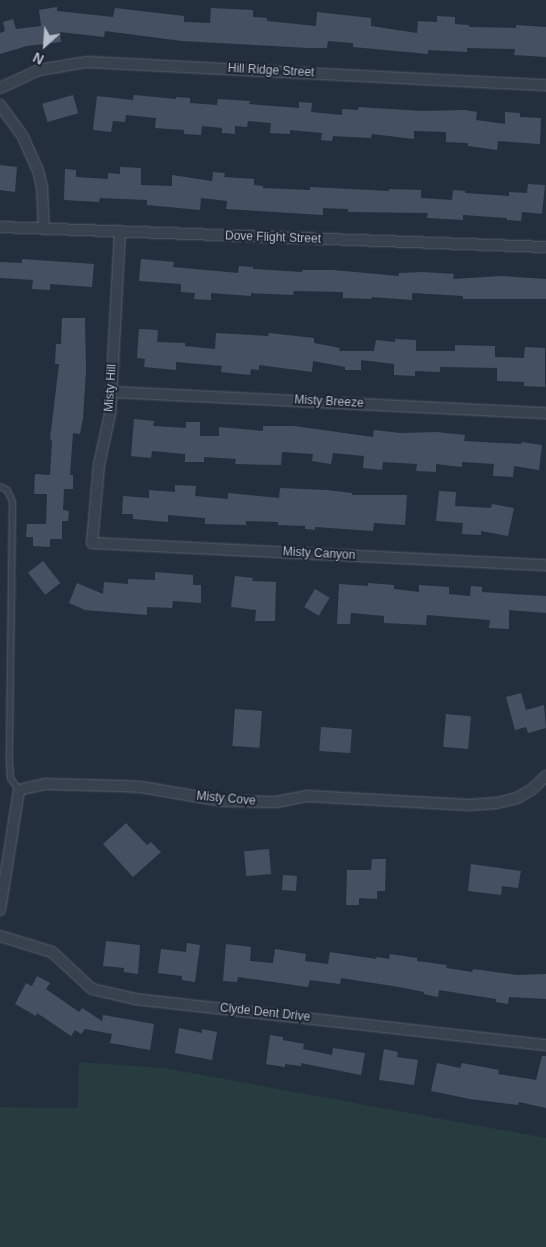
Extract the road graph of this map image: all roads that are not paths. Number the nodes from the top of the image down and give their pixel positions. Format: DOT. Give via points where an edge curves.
graph roads {
  1 [pos="546,85"];
  2 [pos="0,88"];
  3 [pos="0,105"];
  4 [pos="0,227"];
  5 [pos="44,229"];
  6 [pos="120,232"];
  7 [pos="546,248"];
  8 [pos="112,392"];
  9 [pos="546,413"];
  10 [pos="0,486"];
  11 [pos="92,544"];
  12 [pos="546,565"];
  13 [pos="546,776"];
  14 [pos="19,790"];
  15 [pos="0,910"];
  16 [pos="0,936"];
  17 [pos="546,1045"];
  1 -- 2 [label="street, Hill Ridge Street" via="87,62 39,70"];
  3 -- 5 [label="street" via="24,137 38,170"];
  4 -- 5 [label="street, Dove Flight Street"];
  5 -- 6 [label="street, Dove Flight Street"];
  6 -- 7 [label="street, Dove Flight Street"];
  6 -- 8 [label="street, Misty Hill"];
  8 -- 9 [label="street, Misty Breeze"];
  8 -- 11 [label="street, Misty Hill" via="99,465"];
  10 -- 14 [label="lane" via="7,490 12,501 9,762 10,778"];
  11 -- 12 [label="street, Misty Canyon"];
  13 -- 14 [label="street, Misty Cove" via="517,798 470,805 307,796 276,802 223,800 121,786 45,784"];
  14 -- 15 [label="street"];
  16 -- 17 [label="street, Clyde Dent Drive" via="52,952 92,988 135,999"];
}
